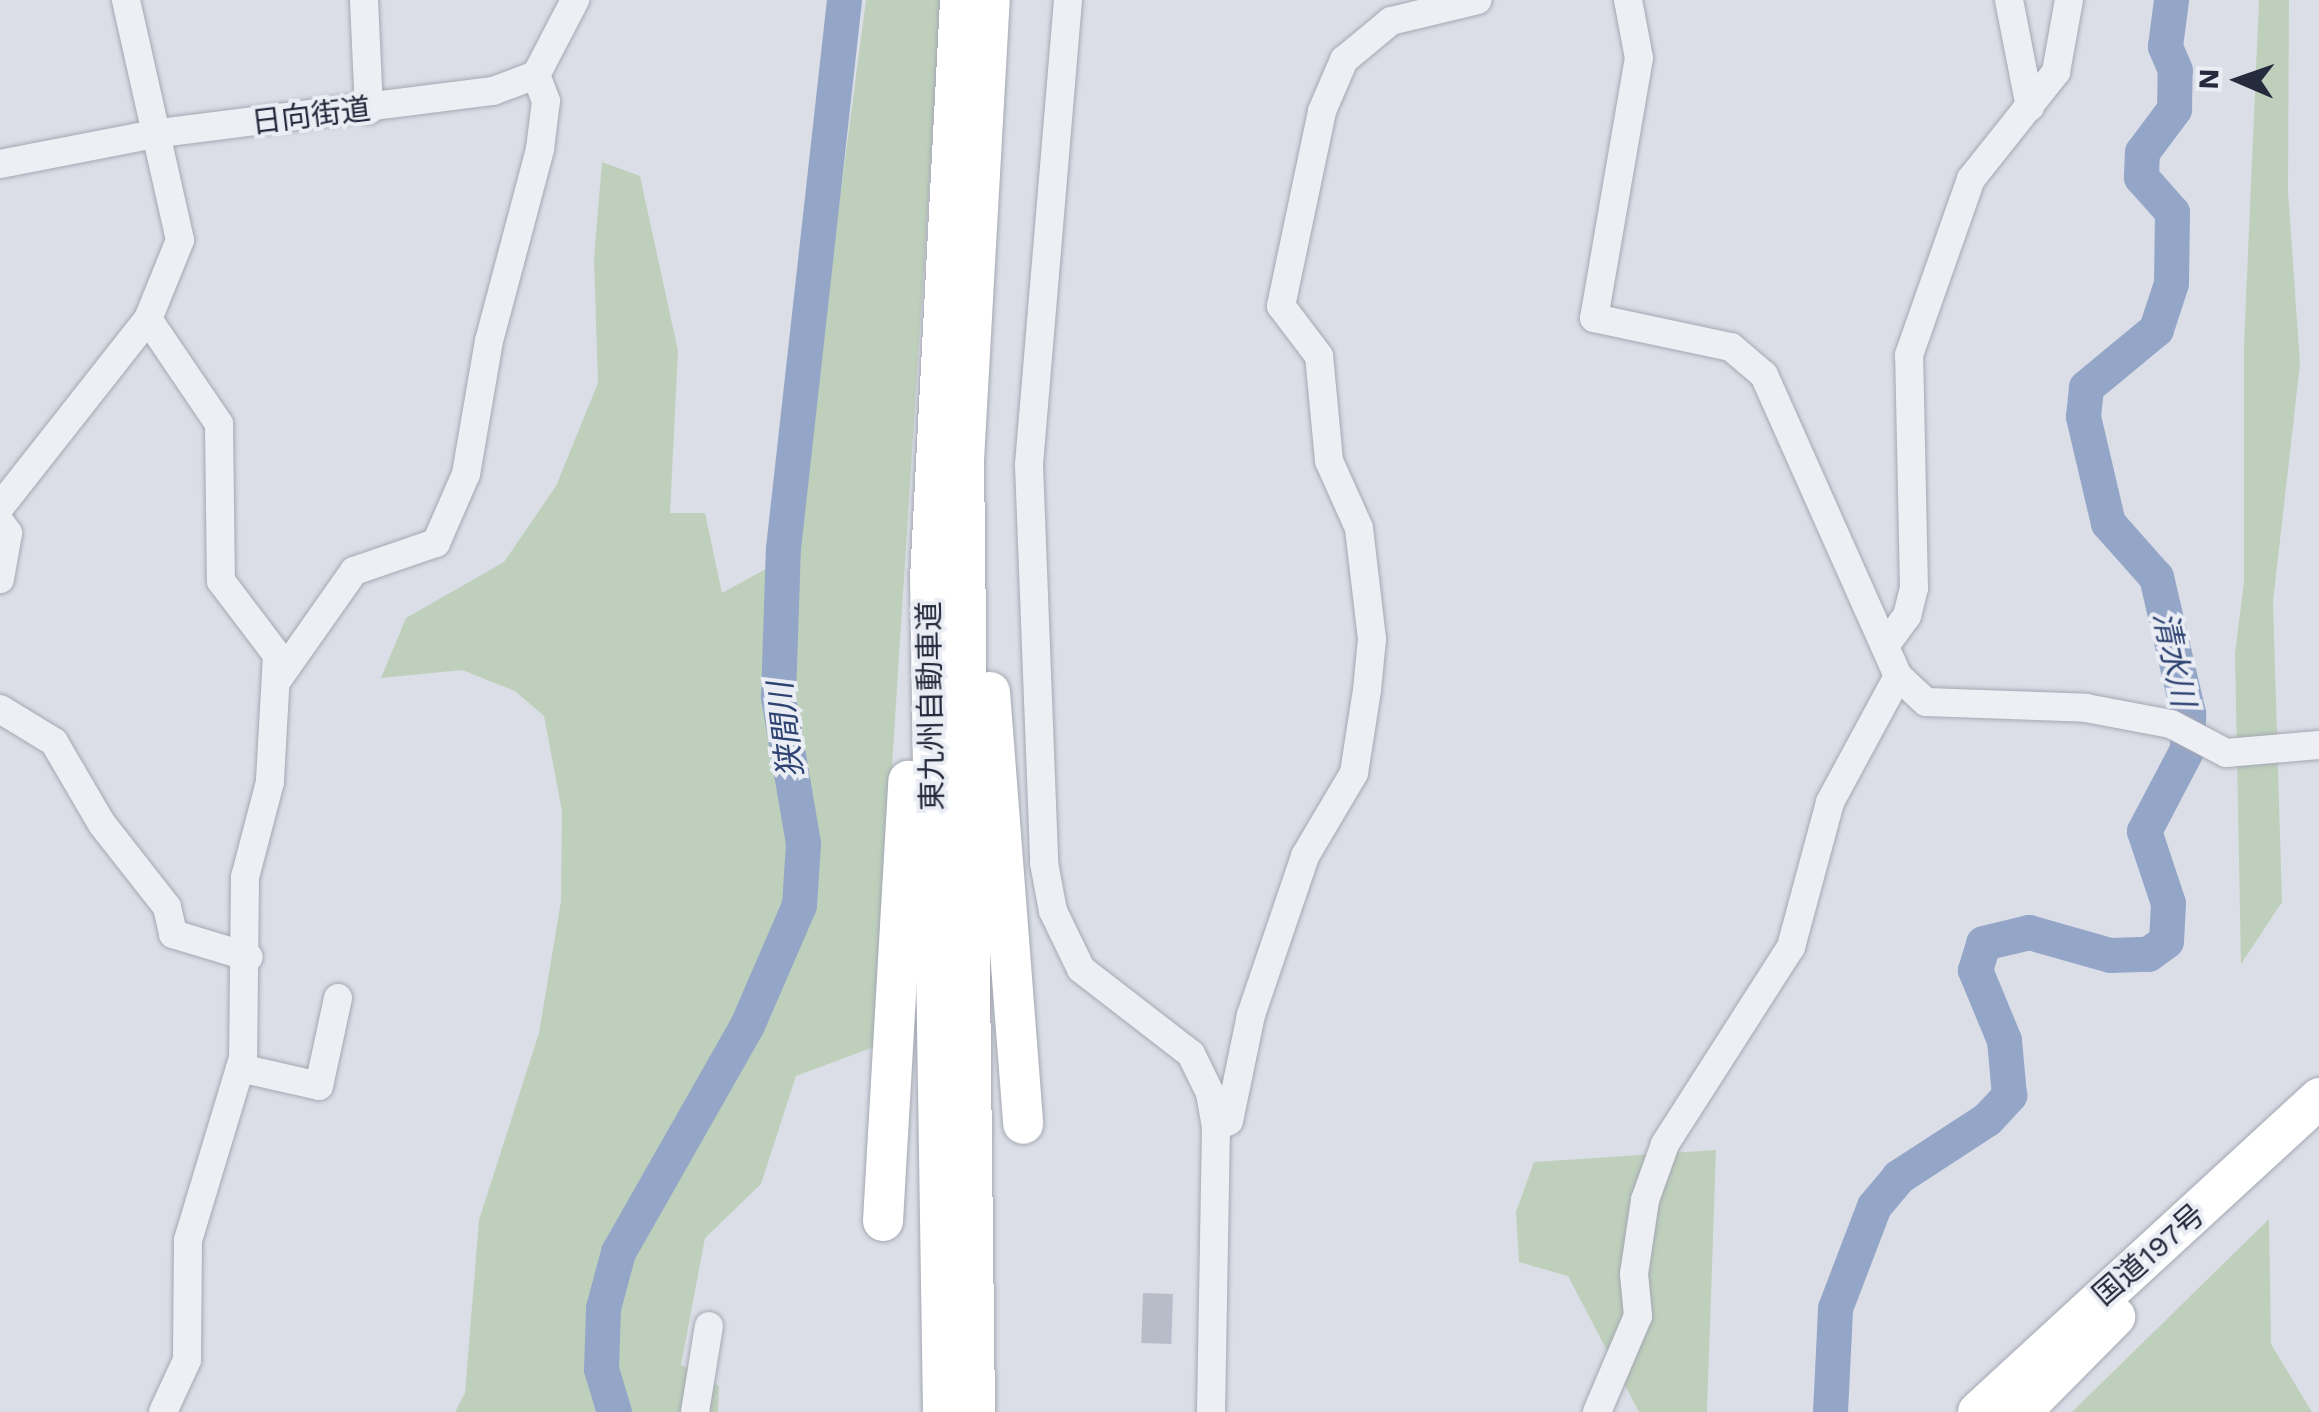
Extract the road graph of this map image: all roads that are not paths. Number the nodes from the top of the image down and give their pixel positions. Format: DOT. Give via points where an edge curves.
graph roads {
  1 [pos="126,0"];
  2 [pos="364,0"];
  3 [pos="575,0"];
  4 [pos="960,0"];
  5 [pos="990,0"];
  6 [pos="1068,0"];
  7 [pos="1478,0"];
  8 [pos="1628,0"];
  9 [pos="2008,0"];
  10 [pos="2069,0"];
  11 [pos="536,74"];
  12 [pos="2030,107"];
  13 [pos="369,110"];
  14 [pos="981,118"];
  15 [pos="160,133"];
  16 [pos="0,164"];
  17 [pos="148,319"];
  18 [pos="932,450"];
  19 [pos="0,507"];
  20 [pos="0,522"];
  21 [pos="0,580"];
  22 [pos="1885,646"];
  23 [pos="1898,676"];
  24 [pos="276,682"];
  25 [pos="0,709"];
  26 [pos="2319,746"];
  27 [pos="249,957"];
  28 [pos="338,998"];
  29 [pos="240,1068"];
  30 [pos="2319,1098"];
  31 [pos="2319,1112"];
  32 [pos="1022,1124"];
  33 [pos="1216,1127"];
  34 [pos="884,1221"];
  35 [pos="708,1326"];
  36 [pos="2082,1351"];
  37 [pos="163,1412"];
  38 [pos="695,1412"];
  39 [pos="943,1412"];
  40 [pos="975,1412"];
  41 [pos="1210,1412"];
  42 [pos="1597,1412"];
  43 [pos="1978,1412"];
  44 [pos="2021,1412"];
  45 [pos="2032,1412"];
  1 -- 15 [label="street"];
  2 -- 13 [label="street"];
  3 -- 11 [label="street"];
  4 -- 18 [label="highway, 東九州自動車道"];
  5 -- 14 [label="highway, 東九州自動車道"];
  6 -- 33 [label="street" via="1029,465 1044,863 1053,911 1082,970 1191,1054"];
  7 -- 33 [label="street" via="1391,21 1344,60 1322,111 1281,306 1318,356 1329,460 1359,528 1372,639 1367,690 1354,773 1305,856 1251,1015 1229,1122"];
  8 -- 22 [label="street" via="1639,58 1594,318 1731,348 1764,374"];
  9 -- 12 [label="street"];
  10 -- 12 [label="street" via="2056,72"];
  11 -- 13 [label="street, 日向街道" via="493,92"];
  11 -- 24 [label="street" via="546,101 540,148 489,341 466,474 436,544 354,571"];
  12 -- 22 [label="street" via="1971,180 1909,355 1914,588 1908,616"];
  13 -- 15 [label="street, 日向街道"];
  14 -- 32 [label="highway" via="984,544"];
  14 -- 40 [label="highway, 東九州自動車道" via="964,496"];
  15 -- 16 [label="street, 日向街道"];
  15 -- 17 [label="street" via="180,240"];
  17 -- 19 [label="street"];
  17 -- 24 [label="street" via="219,424 221,581 277,656"];
  18 -- 34 [label="highway"];
  18 -- 39 [label="highway, 東九州自動車道"];
  20 -- 21 [label="street" via="8,533"];
  22 -- 23 [label="street"];
  23 -- 26 [label="street" via="1926,702 2086,708 2171,724 2207,744 2257,755"];
  23 -- 42 [label="street" via="1830,802 1791,947 1665,1144 1645,1200 1634,1274 1638,1316"];
  24 -- 27 [label="street" via="270,782 245,877"];
  25 -- 27 [label="street" via="54,742 102,824 168,907 173,934"];
  27 -- 29 [label="street"];
  28 -- 29 [label="street" via="319,1086"];
  29 -- 37 [label="street" via="188,1240 187,1360"];
  30 -- 43 [label="highway, 国道197号"];
  31 -- 36 [label="highway, 国道197号"];
  33 -- 41 [label="street"];
  35 -- 38 [label="street"];
  36 -- 44 [label="highway, 国道197号"];
  36 -- 45 [label="highway"];
}
